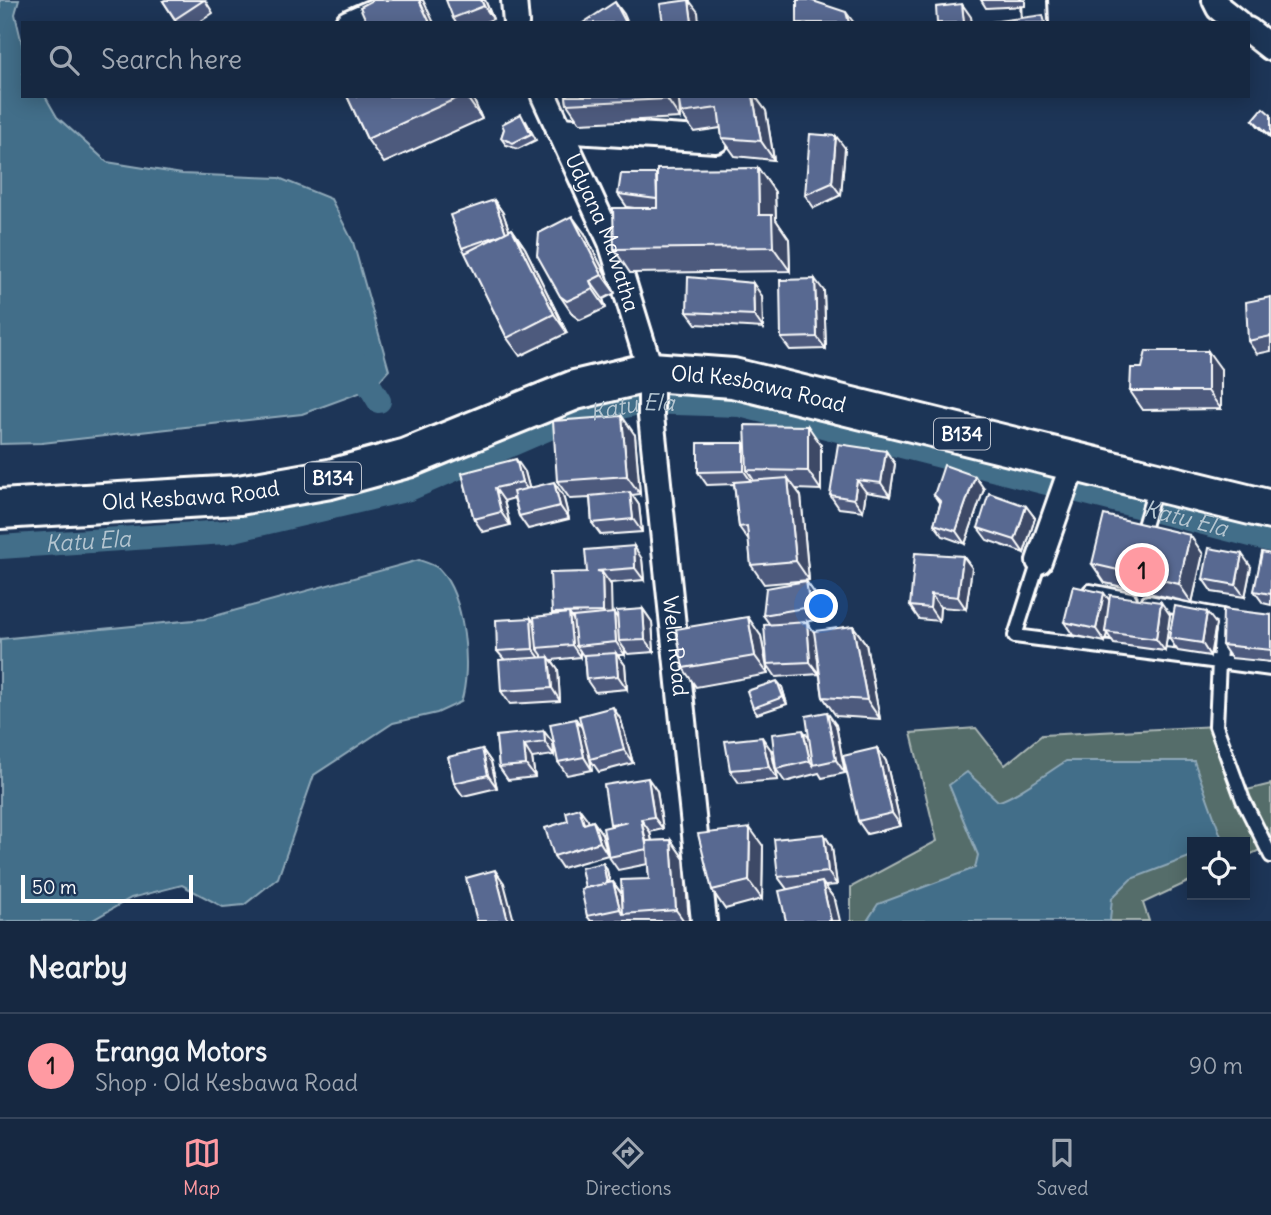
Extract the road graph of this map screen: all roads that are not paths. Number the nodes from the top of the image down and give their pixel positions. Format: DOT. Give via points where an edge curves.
graph roads {
  1 [pos="400,0"];
  2 [pos="514,0"];
  3 [pos="1034,0"];
  4 [pos="1215,0"];
  5 [pos="353,21"];
  6 [pos="516,21"];
  7 [pos="1035,21"];
  8 [pos="1235,21"];
  9 [pos="1250,31"];
  10 [pos="1271,47"];
  11 [pos="545,98"];
  12 [pos="559,130"];
  13 [pos="716,140"];
  14 [pos="651,380"];
  15 [pos="1074,461"];
  16 [pos="1157,483"];
  17 [pos="0,509"];
  18 [pos="1271,510"];
  19 [pos="1139,539"];
  20 [pos="1038,561"];
  21 [pos="1083,590"];
  22 [pos="1219,662"];
  23 [pos="1271,669"];
  24 [pos="1271,856"];
  25 [pos="704,921"];
  1 -- 5 [label="street"];
  2 -- 6 [label="street"];
  3 -- 7 [label="street"];
  4 -- 8 [label="street"];
  9 -- 10 [label="street"];
  11 -- 12 [label="street, Udyana Mawatha"];
  12 -- 13 [label="street"];
  12 -- 14 [label="street, Udyana Mawatha" via="611,242"];
  14 -- 15 [label="main road, Old Kesbawa Road / B134" via="733,378"];
  14 -- 17 [label="main road, Old Kesbawa Road / B134" via="575,390 407,458 330,479 239,495"];
  14 -- 25 [label="street, Wela Road" via="650,416"];
  15 -- 16 [label="main road, Old Kesbawa Road / B134"];
  15 -- 20 [label="street"];
  16 -- 18 [label="main road, Old Kesbawa Road / B134"];
  16 -- 19 [label="lane"];
  20 -- 22 [label="lane" via="1015,636"];
  21 -- 22 [label="lane" via="1229,617"];
  22 -- 23 [label="lane"];
  22 -- 24 [label="lane" via="1216,726 1242,800"];
}
